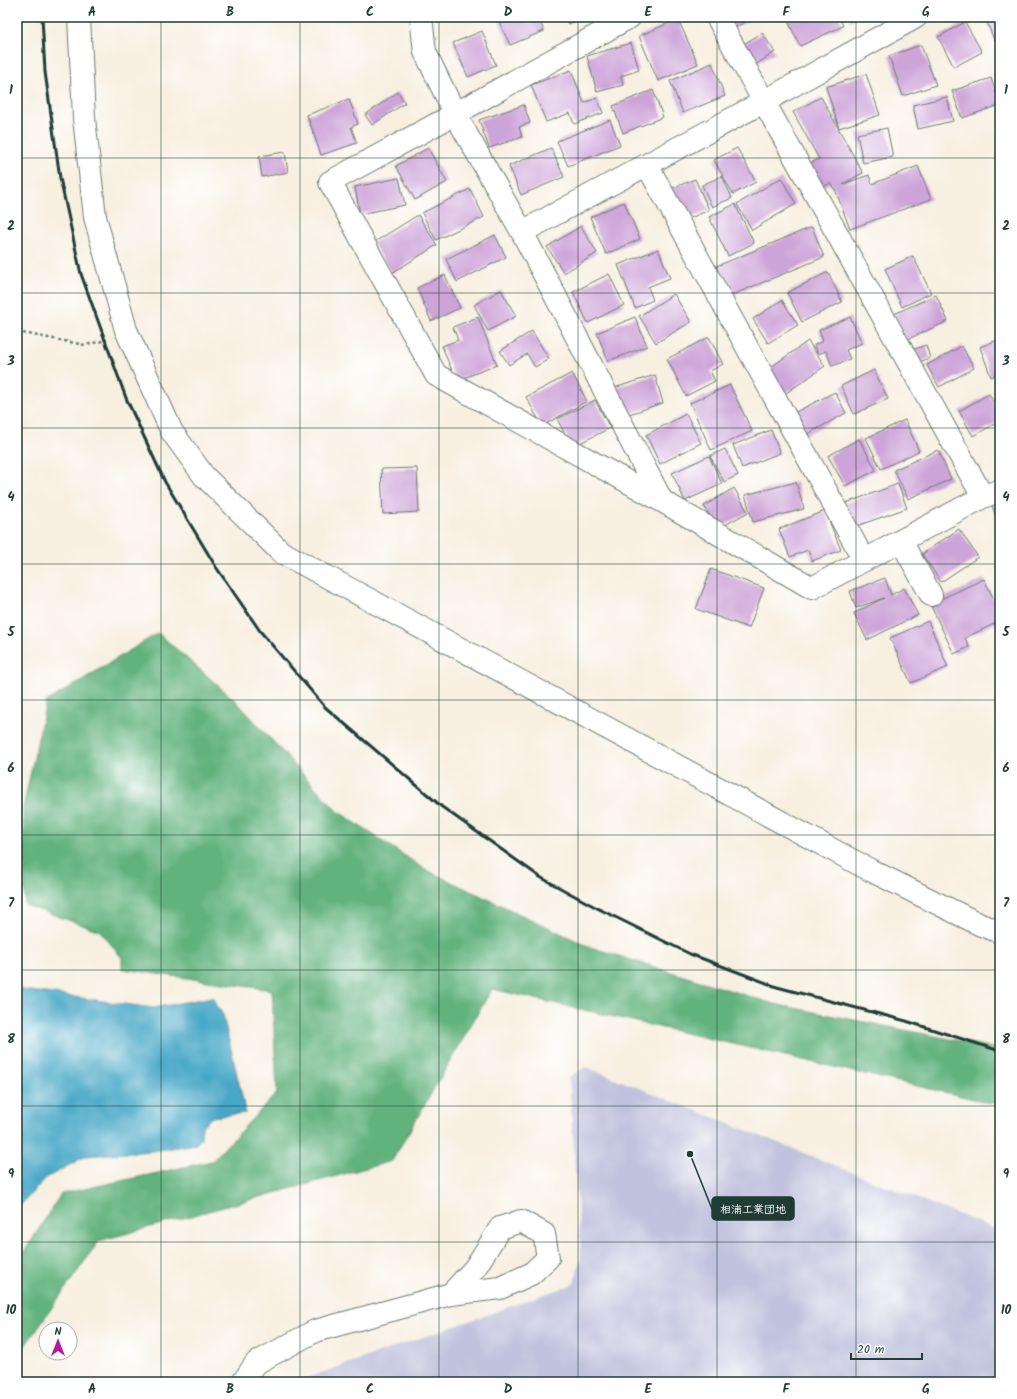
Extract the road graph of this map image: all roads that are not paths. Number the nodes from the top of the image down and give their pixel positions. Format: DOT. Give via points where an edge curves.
graph roads {
  1 [pos="79,17"];
  2 [pos="421,17"];
  3 [pos="630,17"];
  4 [pos="717,17"];
  5 [pos="916,17"];
  6 [pos="765,101"];
  7 [pos="455,114"];
  8 [pos="647,165"];
  9 [pos="522,232"];
  10 [pos="991,494"];
  11 [pos="662,501"];
  12 [pos="901,541"];
  13 [pos="864,560"];
  14 [pos="931,595"];
  15 [pos="1000,932"];
  16 [pos="451,1294"];
  17 [pos="243,1382"];
  1 -- 15 [label="street" via="84,118 95,216 126,330 172,432 204,476 281,552 870,870 981,926"];
  2 -- 7 [label="street" via="425,52"];
  3 -- 7 [label="street"];
  4 -- 6 [label="street"];
  5 -- 6 [label="street"];
  6 -- 8 [label="street"];
  6 -- 10 [label="street"];
  7 -- 9 [label="street"];
  7 -- 11 [label="street" via="330,182 436,375"];
  8 -- 9 [label="street"];
  8 -- 13 [label="street"];
  9 -- 11 [label="street"];
  10 -- 12 [label="street"];
  11 -- 13 [label="street" via="812,588"];
  12 -- 13 [label="street"];
  12 -- 14 [label="street"];
  16 -- 17 [label="street" via="314,1331 256,1363"];
}
